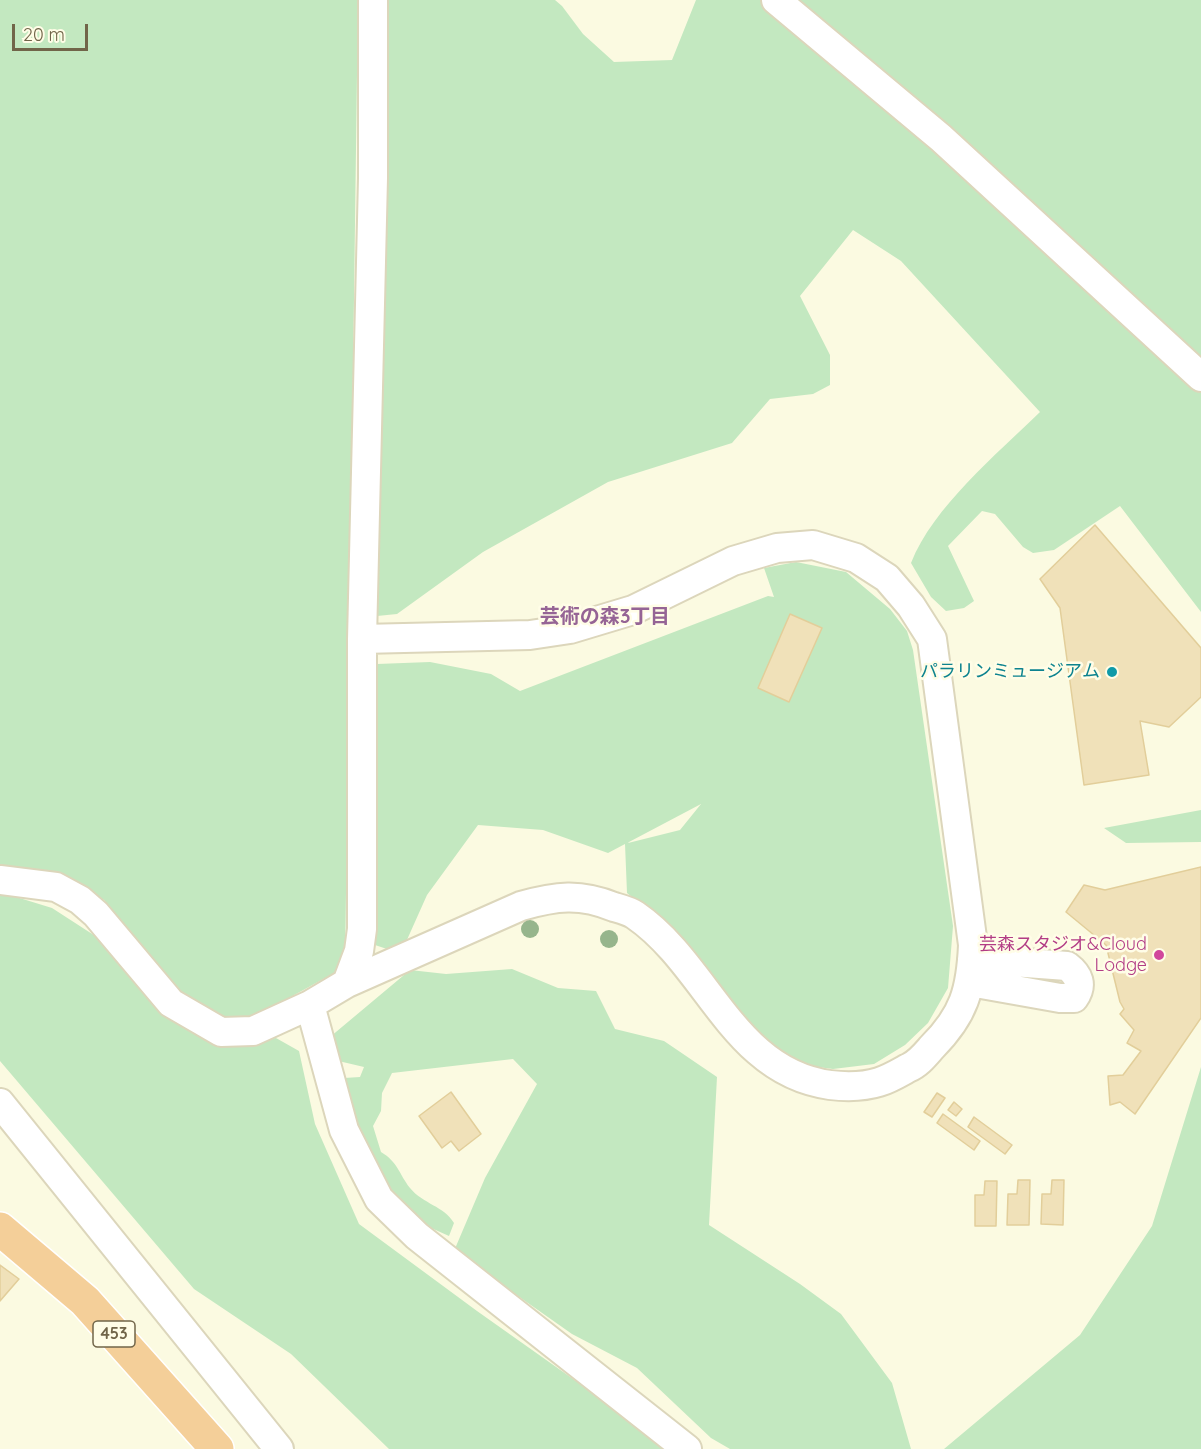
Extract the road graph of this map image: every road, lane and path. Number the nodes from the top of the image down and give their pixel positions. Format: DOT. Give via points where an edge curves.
graph roads {
  1 [pos="373,0"];
  2 [pos="776,0"];
  3 [pos="1201,377"];
  4 [pos="362,639"];
  5 [pos="0,880"];
  6 [pos="347,983"];
  7 [pos="310,1005"];
  8 [pos="0,1103"];
  9 [pos="0,1229"];
  10 [pos="218,1449"];
  11 [pos="279,1449"];
  12 [pos="687,1449"];
  1 -- 4 [label="street"];
  2 -- 3 [label="street" via="940,138"];
  4 -- 6 [label="street" via="362,929"];
  4 -- 6 [label="street" via="530,635 570,629 633,610 733,561 777,548 813,545 856,558 887,578 932,639 973,945 967,998 947,1032 915,1065 880,1082 849,1087 812,1082 778,1067 751,1046 663,940 634,915 597,900 570,896 521,906"];
  5 -- 7 [label="street" via="56,887 80,900 171,1003 221,1032 254,1031"];
  6 -- 7 [label="street"];
  7 -- 12 [label="street" via="344,1130 379,1199 417,1236"];
  8 -- 11 [label="street"];
  9 -- 10 [label="highway, 453" via="85,1301"];
}
